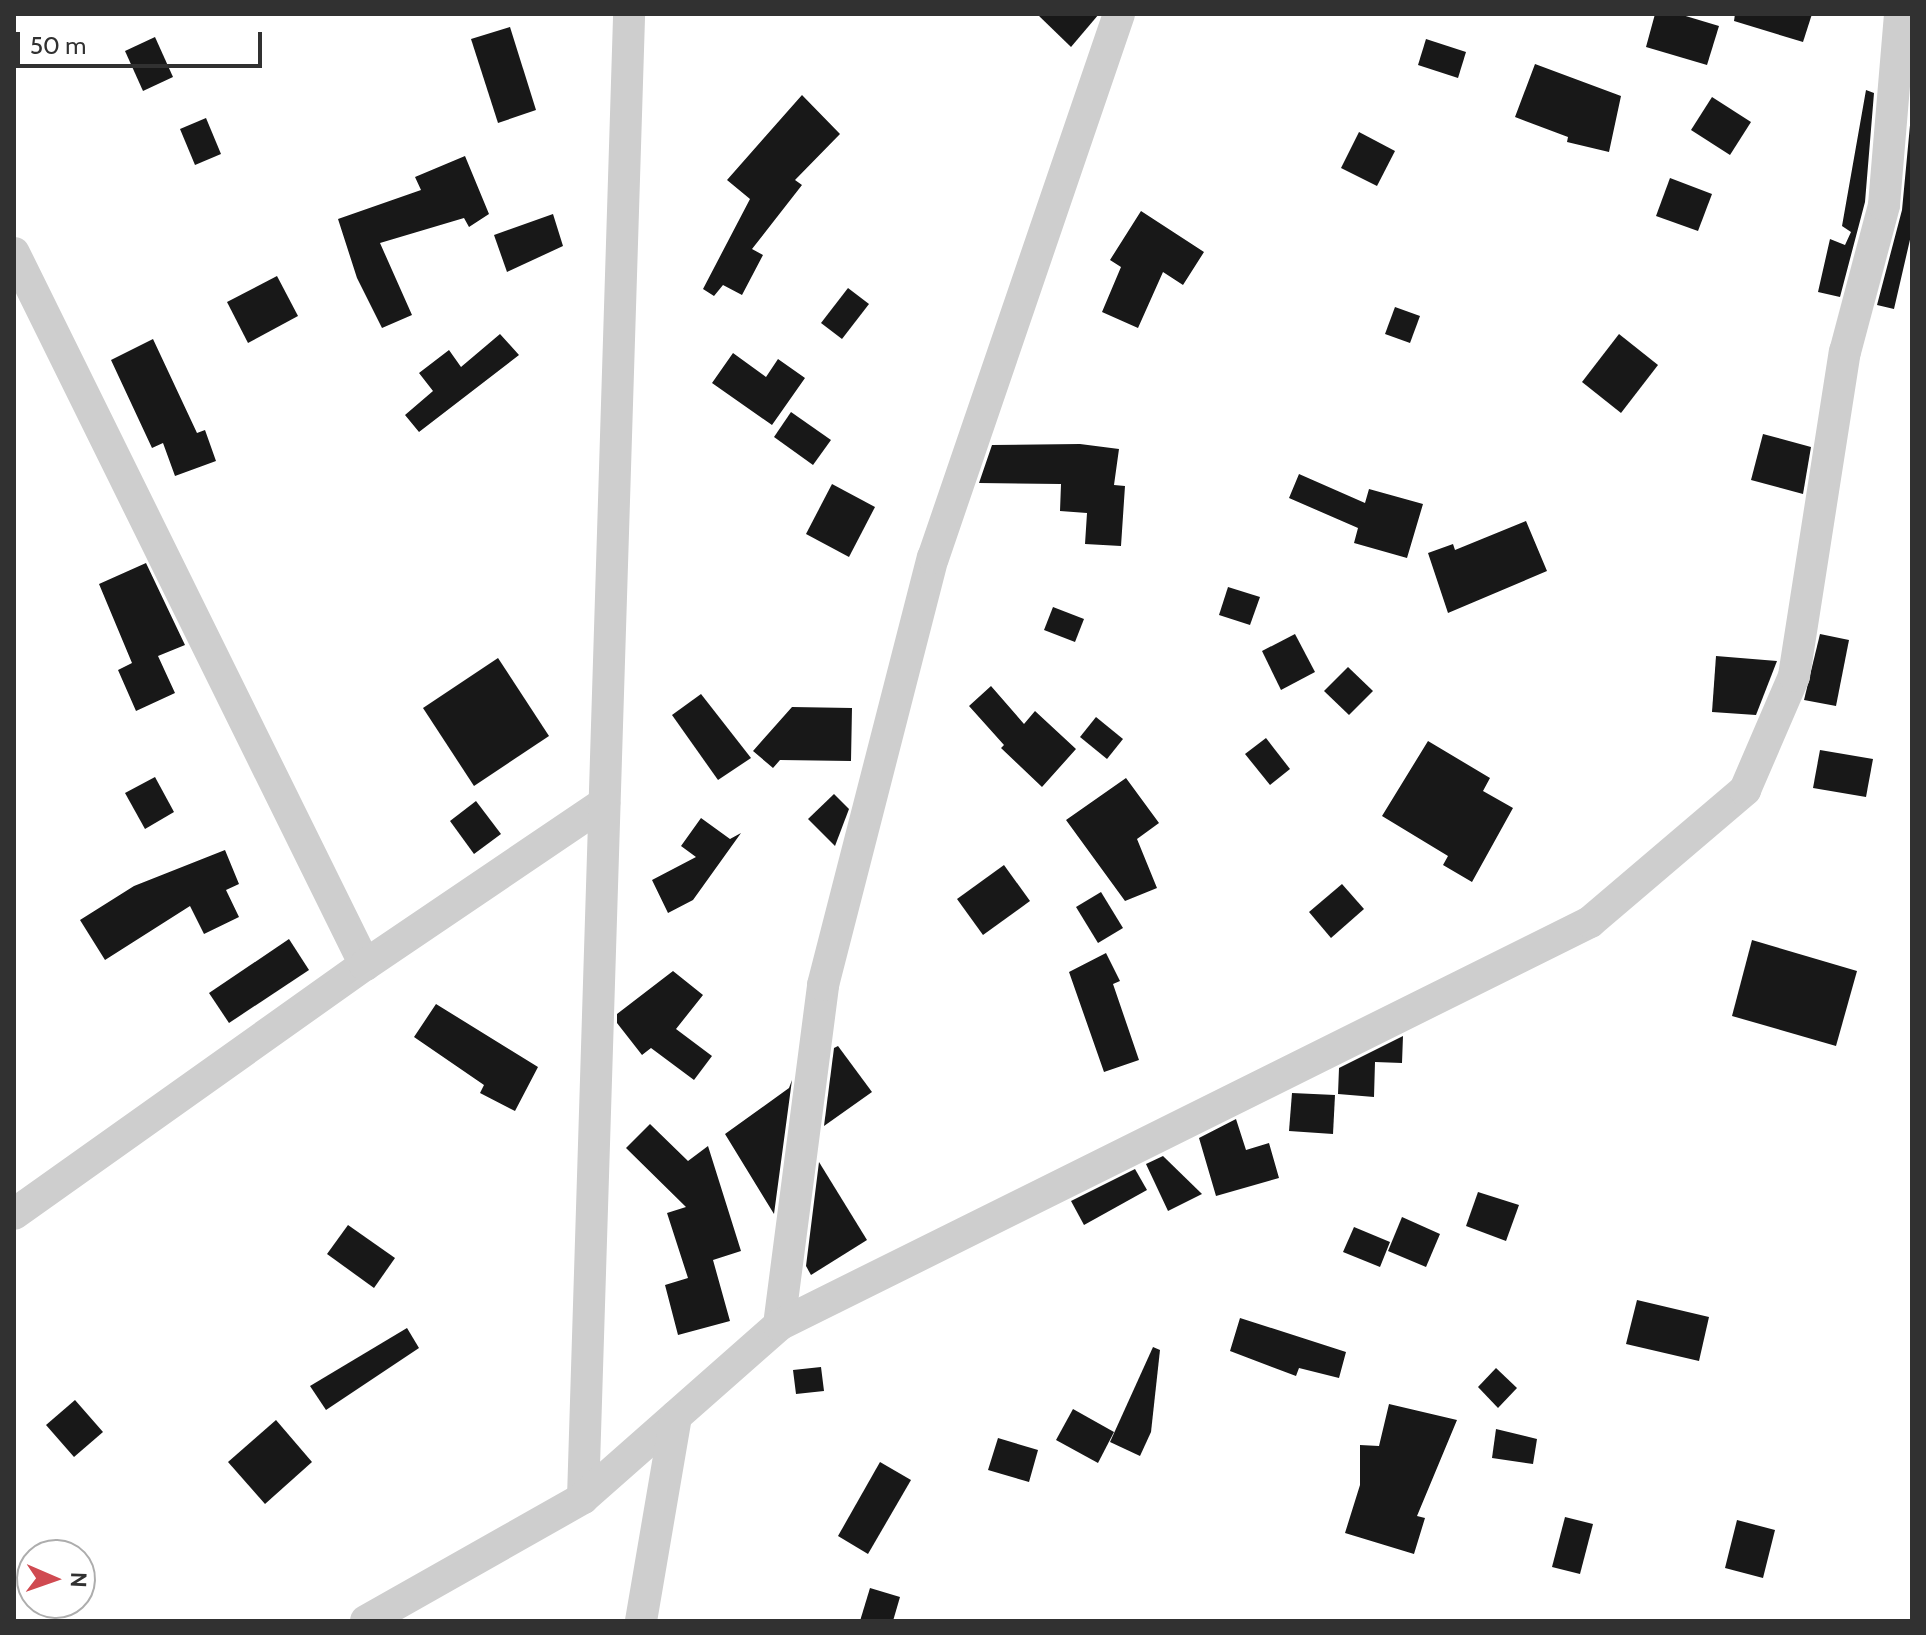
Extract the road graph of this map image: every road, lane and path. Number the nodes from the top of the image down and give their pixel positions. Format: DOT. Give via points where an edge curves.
graph roads {
  1 [pos="629,14"];
  2 [pos="1119,14"];
  3 [pos="1900,14"];
  4 [pos="14,253"];
  5 [pos="604,803"];
  6 [pos="365,965"];
  7 [pos="14,1214"];
  8 [pos="779,1325"];
  9 [pos="676,1416"];
  10 [pos="583,1498"];
  11 [pos="366,1621"];
  12 [pos="641,1621"];
  1 -- 5 [label="street"];
  2 -- 8 [label="street" via="933,558 823,985"];
  3 -- 8 [label="street" via="1884,205 1845,352 1794,676 1745,790 1590,922"];
  4 -- 6 [label="street"];
  5 -- 6 [label="street"];
  5 -- 10 [label="street"];
  6 -- 7 [label="street"];
  8 -- 9 [label="street"];
  9 -- 10 [label="street"];
  9 -- 12 [label="street"];
  10 -- 11 [label="street"];
}
